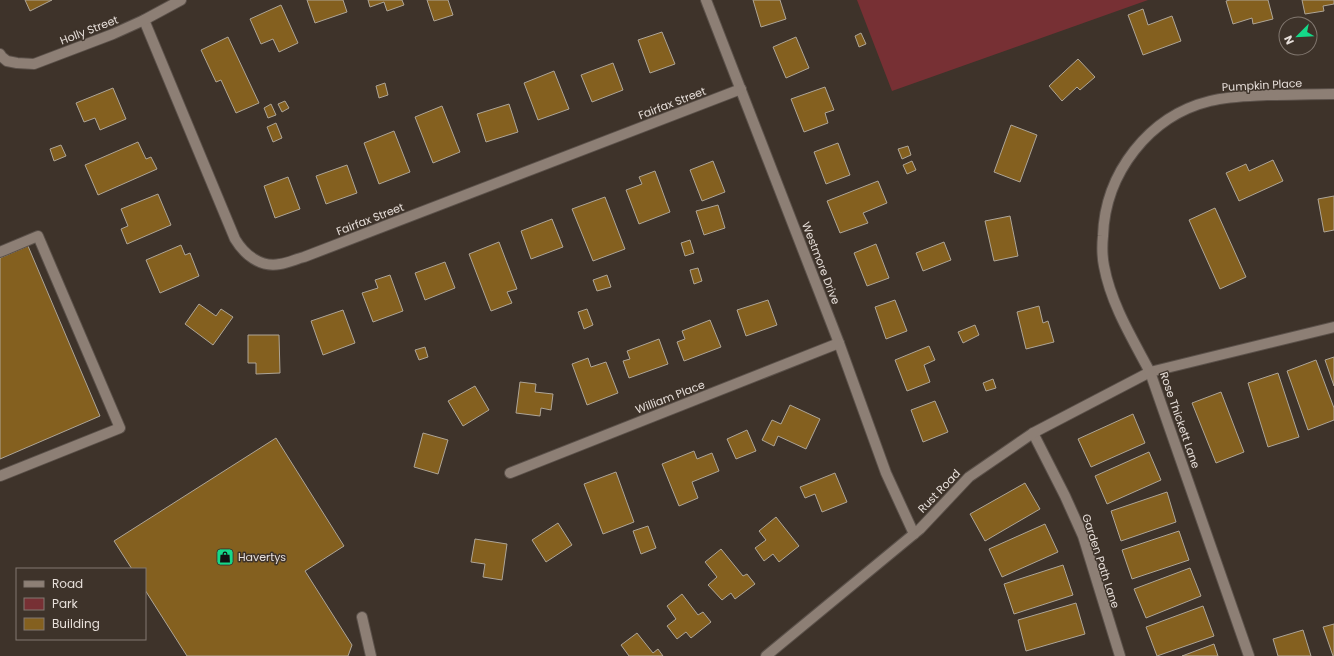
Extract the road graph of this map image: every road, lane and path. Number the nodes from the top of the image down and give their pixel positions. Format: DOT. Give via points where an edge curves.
graph roads {
  1 [pos="181,0"];
  2 [pos="706,0"];
  3 [pos="144,20"];
  4 [pos="1,55"];
  5 [pos="741,89"];
  6 [pos="1334,94"];
  7 [pos="0,252"];
  8 [pos="1334,327"];
  9 [pos="839,343"];
  10 [pos="1150,372"];
  11 [pos="1033,433"];
  12 [pos="510,473"];
  13 [pos="0,476"];
  14 [pos="914,534"];
  15 [pos="362,617"];
  16 [pos="371,656"];
  17 [pos="766,656"];
  18 [pos="1120,656"];
  19 [pos="1249,656"];
  1 -- 3 [label="street, Holly Street"];
  2 -- 5 [label="street, Westmore Drive"];
  3 -- 4 [label="street, Holly Street" via="34,64 7,61"];
  3 -- 5 [label="street, Fairfax Street" via="235,239 251,258 264,264 279,265 304,257"];
  5 -- 9 [label="street, Westmore Drive"];
  6 -- 10 [label="street, Pumpkin Place" via="1233,96 1209,101 1188,108 1166,121 1148,134 1131,154 1109,196 1103,225 1102,251 1112,296"];
  7 -- 13 [label="street" via="38,236 120,428"];
  8 -- 10 [label="street, Rose Thickett Lane"];
  9 -- 12 [label="street, William Place"];
  9 -- 14 [label="street, Westmore Drive" via="886,473"];
  10 -- 11 [label="street, Rust Road"];
  10 -- 19 [label="street, Rose Thickett Lane"];
  11 -- 14 [label="street, Rust Road" via="969,477"];
  11 -- 18 [label="street, Garden Path Lane" via="1083,536"];
  14 -- 17 [label="street, Rust Road"];
  15 -- 16 [label="street"];
}
